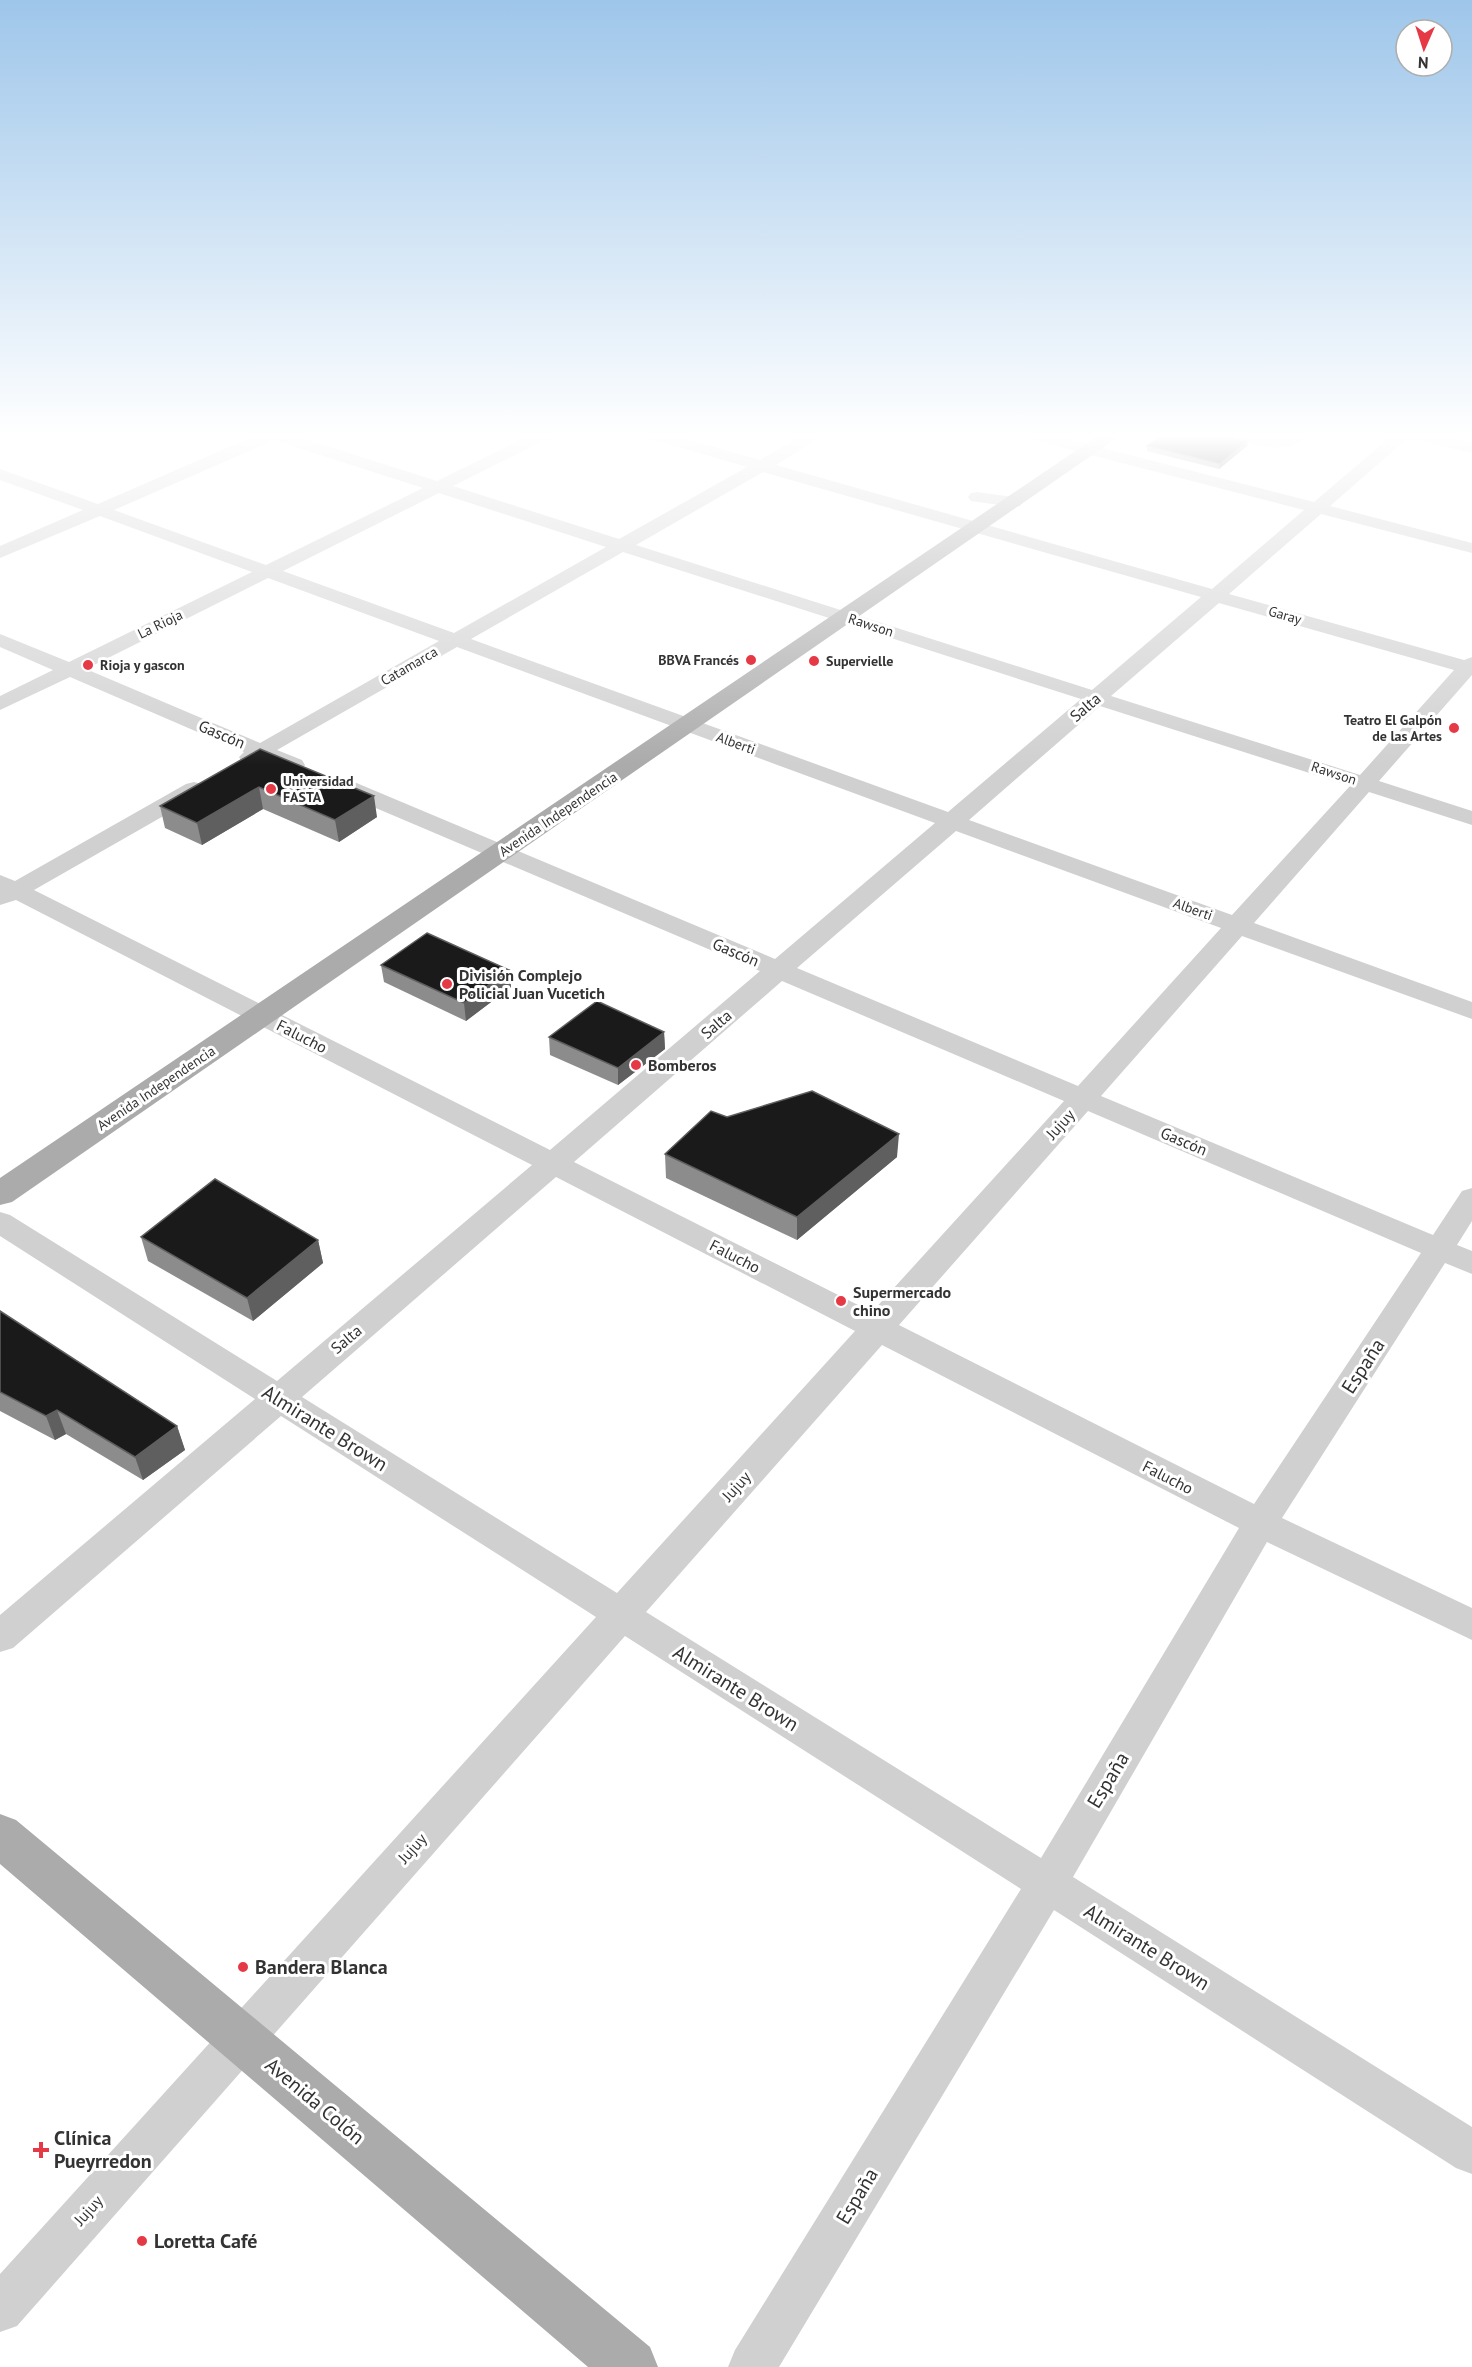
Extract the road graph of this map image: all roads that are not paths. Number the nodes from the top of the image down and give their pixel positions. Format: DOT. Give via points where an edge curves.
graph roads {
  1 [pos="22,543"];
  2 [pos="190,543"];
  3 [pos="324,543"];
  4 [pos="613,543"];
  5 [pos="625,543"];
  6 [pos="953,543"];
  7 [pos="1034,543"];
  8 [pos="1276,543"];
  9 [pos="1454,543"];
  10 [pos="621,546"];
  11 [pos="1472,548"];
  12 [pos="0,553"];
  13 [pos="267,572"];
  14 [pos="1215,596"];
  15 [pos="846,617"];
  16 [pos="0,640"];
  17 [pos="455,640"];
  18 [pos="1471,667"];
  19 [pos="69,669"];
  20 [pos="1097,698"];
  21 [pos="0,704"];
  22 [pos="688,725"];
  23 [pos="261,751"];
  24 [pos="230,768"];
  25 [pos="210,780"];
  26 [pos="1365,783"];
  27 [pos="1472,818"];
  28 [pos="952,821"];
  29 [pos="502,852"];
  30 [pos="5,891"];
  31 [pos="1237,926"];
  32 [pos="779,970"];
  33 [pos="1472,1011"];
  34 [pos="263,1016"];
  35 [pos="1083,1098"];
  36 [pos="553,1164"];
  37 [pos="0,1194"];
  38 [pos="1472,1198"];
  39 [pos="0,1222"];
  40 [pos="1456,1256"];
  41 [pos="876,1328"];
  42 [pos="277,1398"];
  43 [pos="1260,1523"];
  44 [pos="620,1615"];
  45 [pos="1472,1625"];
  46 [pos="0,1637"];
  47 [pos="0,1835"];
  48 [pos="1047,1884"];
  49 [pos="241,2039"];
  50 [pos="1472,2152"];
  51 [pos="0,2309"];
  52 [pos="630,2367"];
  53 [pos="752,2367"];
  1 -- 12 [label="street"];
  2 -- 13 [label="street, Alberti"];
  3 -- 13 [label="street, La Rioja"];
  4 -- 10 [label="street, Rawson"];
  5 -- 10 [label="street, Catamarca"];
  6 -- 15 [label="main road, Avenida Independencia"];
  7 -- 14 [label="street, Garay"];
  8 -- 14 [label="street, Salta"];
  9 -- 11 [label="street"];
  10 -- 15 [label="street, Rawson"];
  10 -- 17 [label="street, Catamarca"];
  13 -- 17 [label="street, Alberti"];
  13 -- 19 [label="street, La Rioja"];
  14 -- 18 [label="street, Garay"];
  14 -- 20 [label="street, Salta"];
  15 -- 20 [label="street, Rawson"];
  15 -- 22 [label="main road, Avenida Independencia"];
  16 -- 19 [label="street, Gascón"];
  17 -- 22 [label="street, Alberti"];
  17 -- 23 [label="street, Catamarca"];
  18 -- 26 [label="street, Jujuy"];
  19 -- 21 [label="street, La Rioja"];
  19 -- 23 [label="street, Gascón"];
  20 -- 26 [label="street, Rawson"];
  20 -- 28 [label="street, Salta"];
  22 -- 28 [label="street, Alberti"];
  22 -- 29 [label="main road, Avenida Independencia"];
  23 -- 24 [label="street, Catamarca"];
  23 -- 29 [label="street, Gascón"];
  25 -- 30 [label="street"];
  26 -- 27 [label="street, Rawson"];
  26 -- 31 [label="street, Jujuy"];
  28 -- 31 [label="street, Alberti"];
  28 -- 32 [label="street, Salta"];
  29 -- 32 [label="street, Gascón"];
  29 -- 34 [label="main road, Avenida Independencia"];
  30 -- 34 [label="street, Falucho"];
  31 -- 33 [label="street, Alberti"];
  31 -- 35 [label="street, Jujuy"];
  32 -- 35 [label="street, Gascón"];
  32 -- 36 [label="street, Salta"];
  34 -- 36 [label="street, Falucho"];
  34 -- 37 [label="main road, Avenida Independencia"];
  35 -- 40 [label="street, Gascón"];
  35 -- 41 [label="street, Jujuy"];
  36 -- 41 [label="street, Falucho"];
  36 -- 42 [label="street, Salta"];
  38 -- 40 [label="street, España"];
  39 -- 42 [label="street, Almirante Brown"];
  40 -- 43 [label="street, España"];
  41 -- 43 [label="street, Falucho"];
  41 -- 44 [label="street, Jujuy"];
  42 -- 44 [label="street, Almirante Brown"];
  42 -- 46 [label="street, Salta"];
  43 -- 45 [label="street, Falucho"];
  43 -- 48 [label="street, España"];
  44 -- 48 [label="street, Almirante Brown"];
  44 -- 49 [label="street, Jujuy"];
  47 -- 49 [label="main road, Avenida Colón"];
  48 -- 50 [label="street, Almirante Brown"];
  48 -- 53 [label="street, España"];
  49 -- 51 [label="street, Jujuy"];
  49 -- 52 [label="main road, Avenida Colón"];
}
